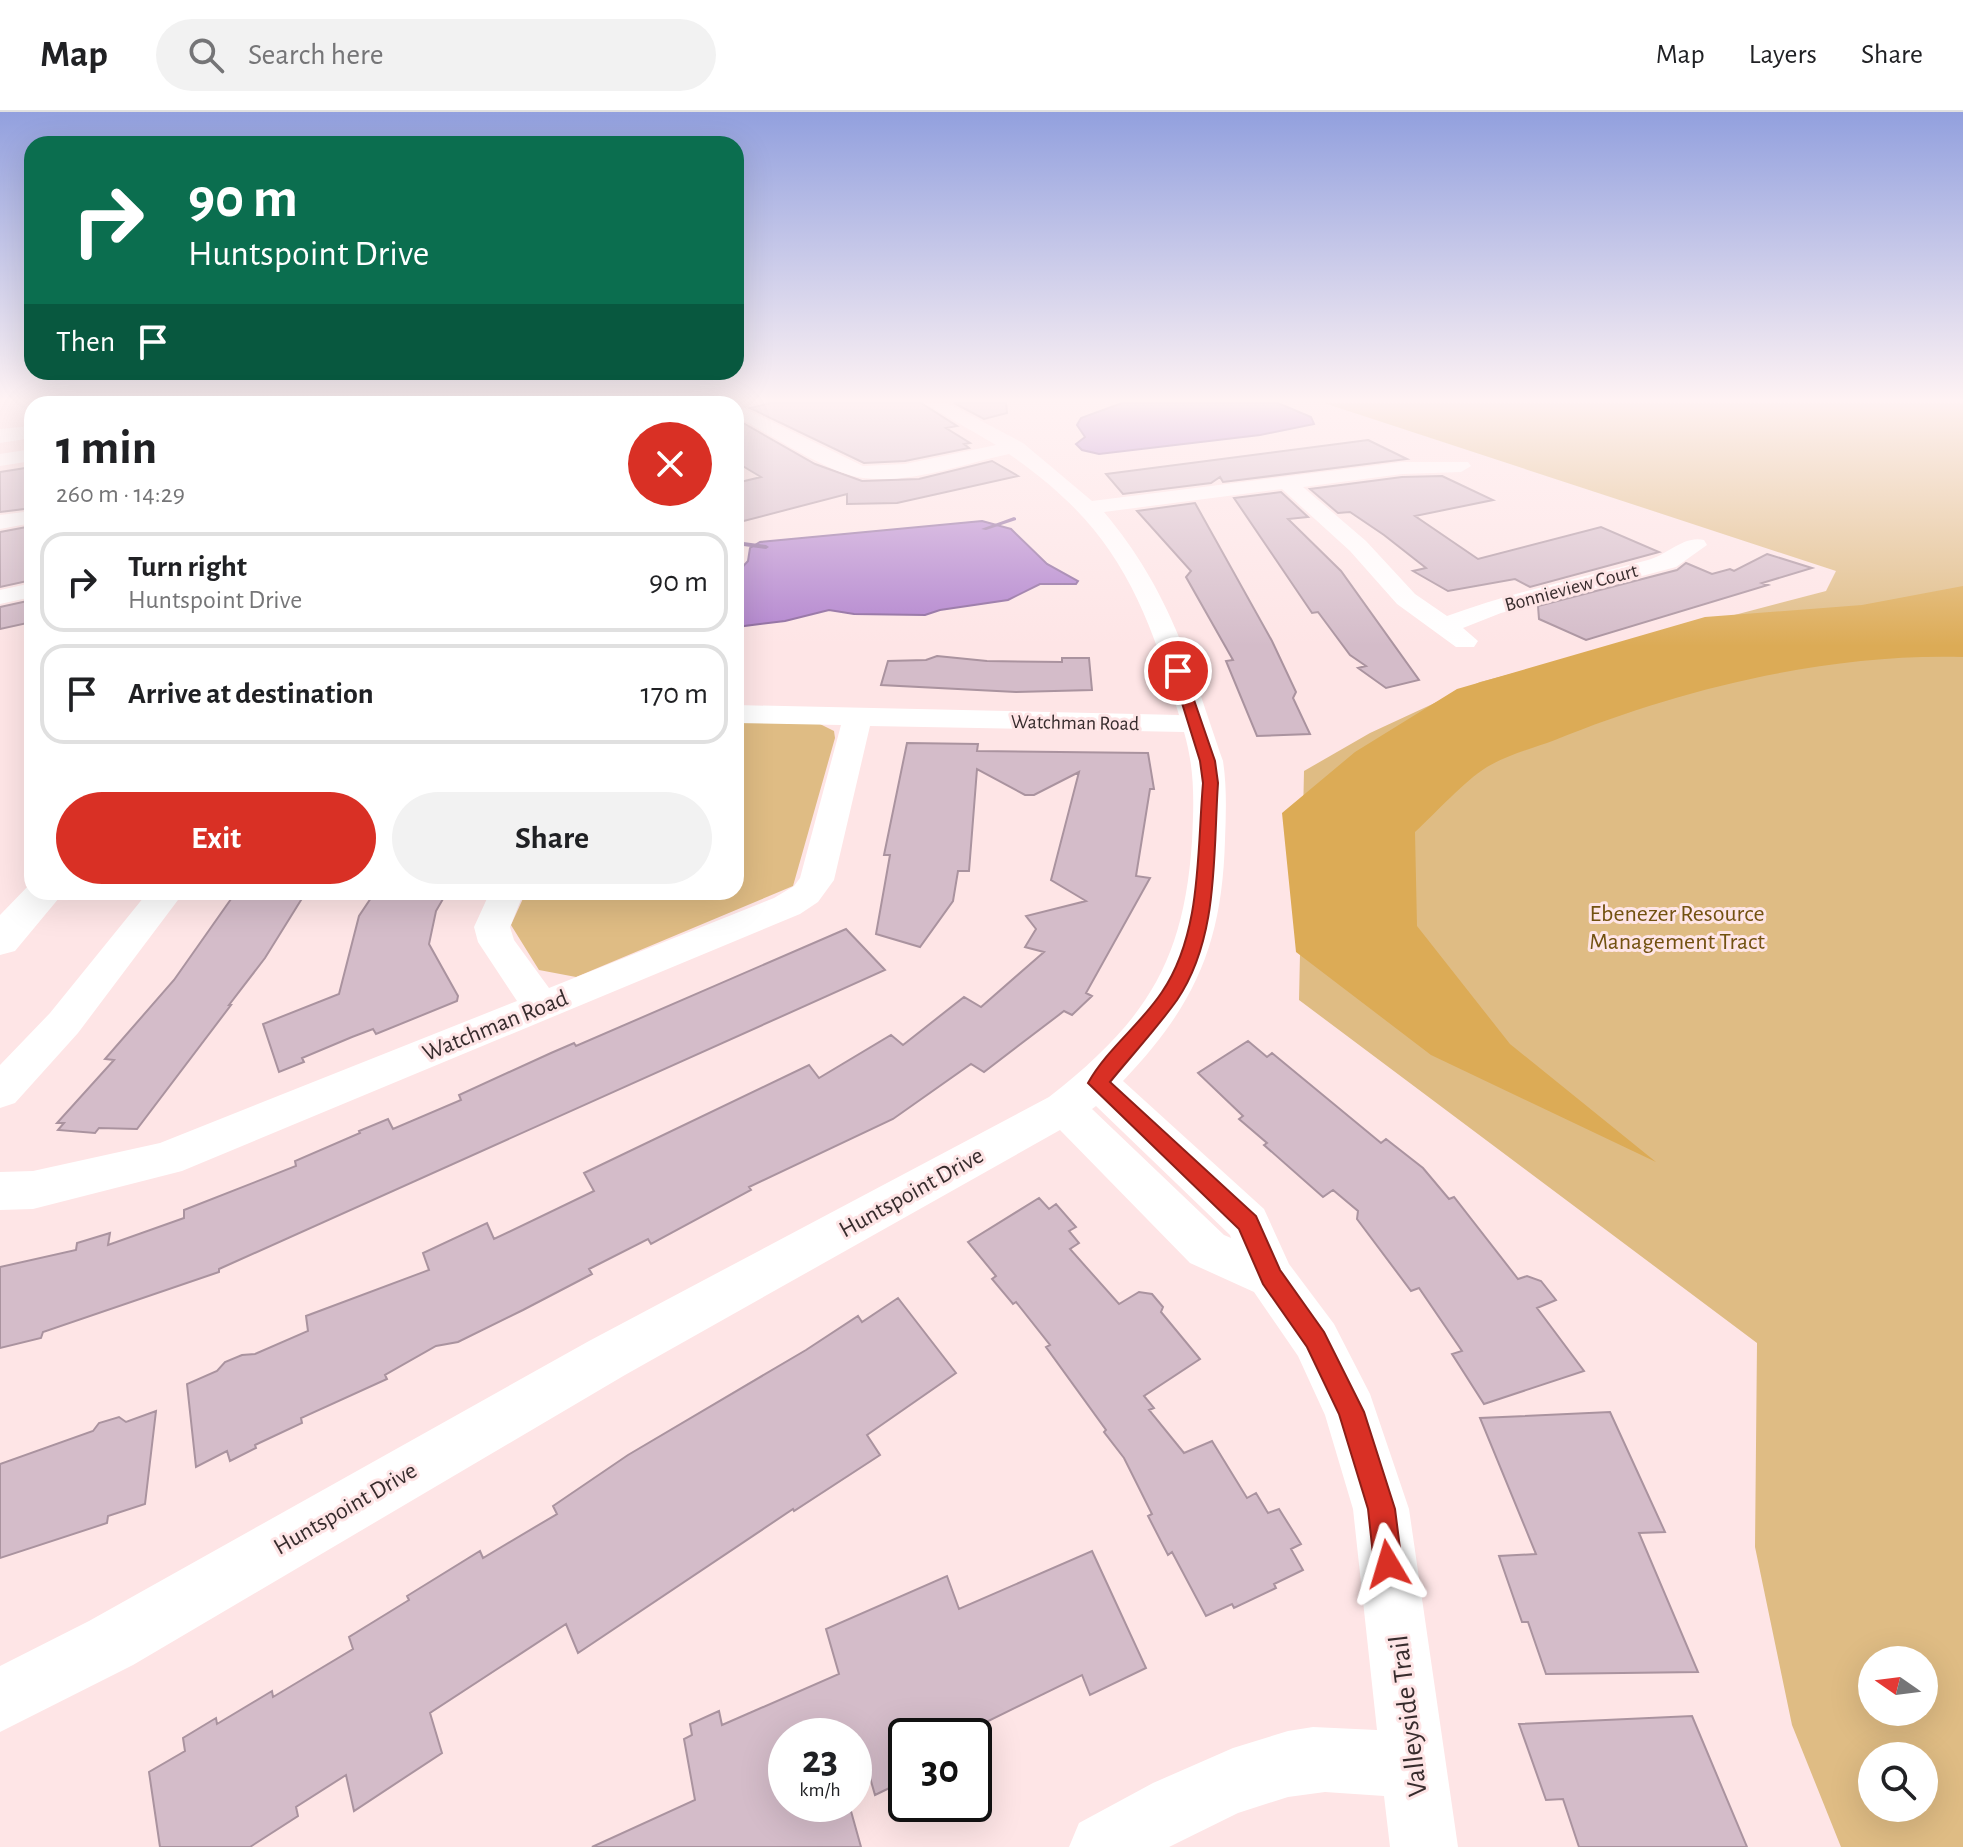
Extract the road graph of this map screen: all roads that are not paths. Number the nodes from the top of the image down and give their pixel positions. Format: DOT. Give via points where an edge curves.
graph roads {
  1 [pos="1060,484"];
  2 [pos="1288,484"];
  3 [pos="1088,508"];
  4 [pos="24,518"];
  5 [pos="0,522"];
  6 [pos="1696,545"];
  7 [pos="24,592"];
  8 [pos="0,597"];
  9 [pos="1445,626"];
  10 [pos="1470,644"];
  11 [pos="744,714"];
  12 [pos="858,716"];
  13 [pos="1196,724"];
  14 [pos="37,900"];
  15 [pos="161,900"];
  16 [pos="504,900"];
  17 [pos="0,941"];
  18 [pos="541,1006"];
  19 [pos="0,1092"];
  20 [pos="1081,1095"];
  21 [pos="0,1191"];
  22 [pos="0,1700"];
  23 [pos="1412,1766"];
  24 [pos="1103,1847"];
  25 [pos="1424,1847"];
  1 -- 3 [label="street, Huntspoint Drive"];
  2 -- 3 [label="street"];
  2 -- 9 [label="street" via="1358,546 1406,599"];
  3 -- 13 [label="street, Huntspoint Drive" via="1149,594"];
  4 -- 5 [label="street"];
  6 -- 9 [label="street, Bonnieview Court" via="1668,562 1492,608"];
  7 -- 8 [label="street"];
  9 -- 10 [label="street"];
  11 -- 12 [label="street, Watchman Road"];
  12 -- 13 [label="street, Watchman Road"];
  12 -- 18 [label="street, Watchman Road" via="817,880 806,894"];
  13 -- 20 [label="street, Huntspoint Drive" via="1211,783 1200,923 1170,995"];
  14 -- 17 [label="main road"];
  15 -- 19 [label="street" via="64,1023"];
  16 -- 18 [label="street" via="492,927 496,942"];
  18 -- 21 [label="street, Watchman Road" via="166,1159 33,1190"];
  20 -- 22 [label="street, Huntspoint Drive" via="594,1365 111,1643"];
  20 -- 23 [label="street, Valleyside Trail" via="1207,1249 1271,1277 1316,1340 1351,1412 1381,1509"];
  23 -- 24 [label="street" via="1311,1760 1273,1768 1165,1813"];
  23 -- 25 [label="street, Valleyside Trail"];
}
